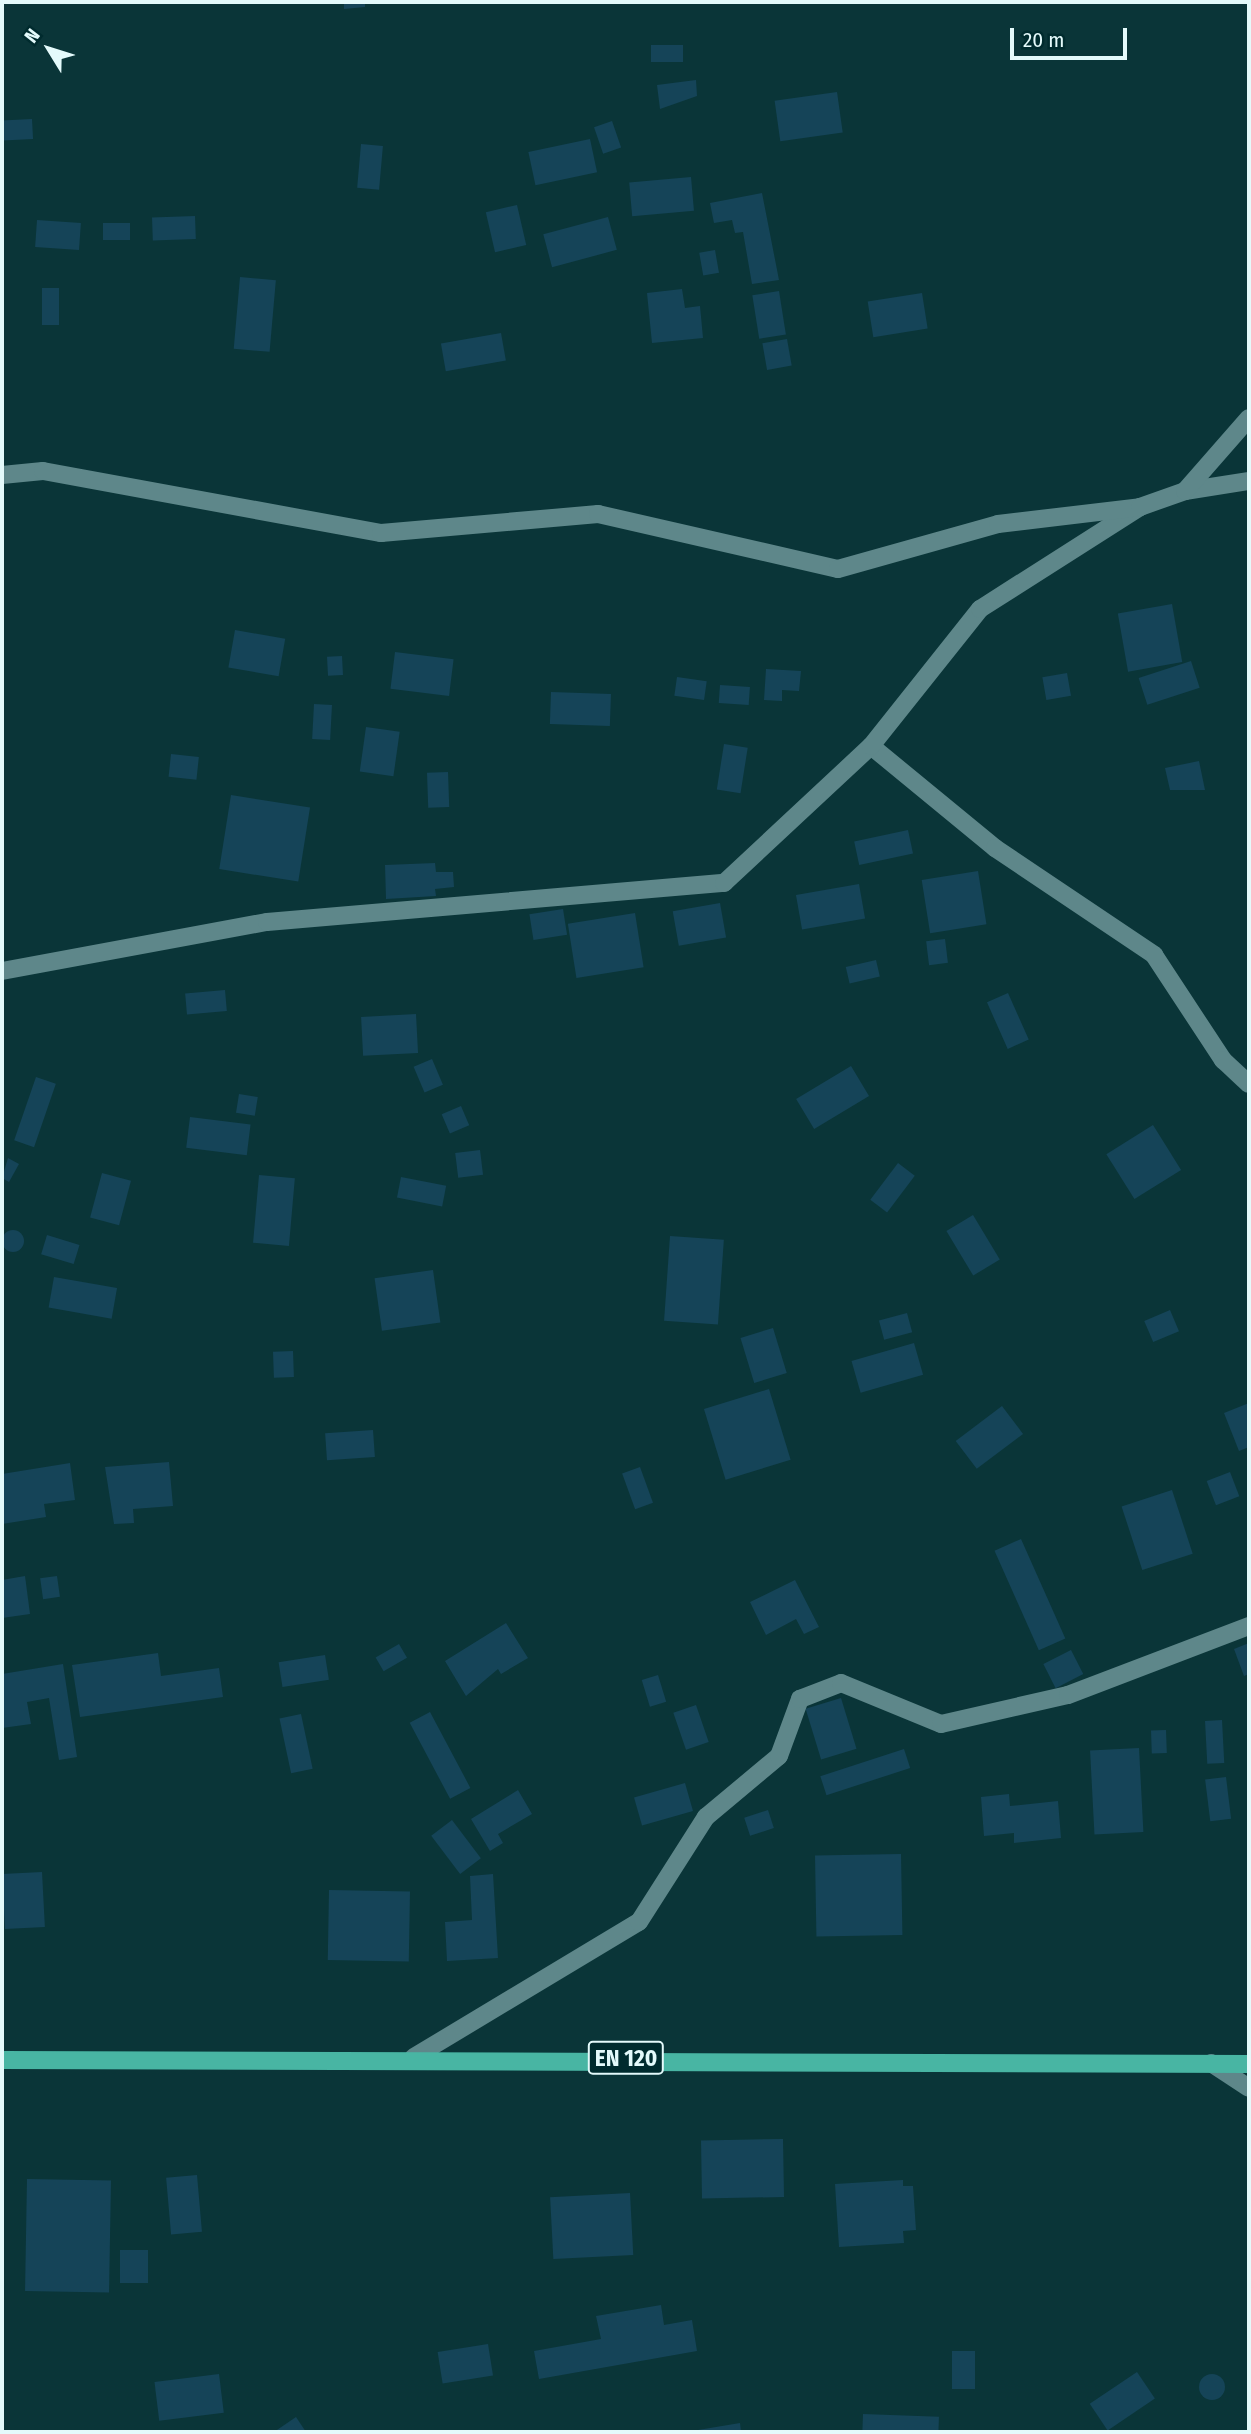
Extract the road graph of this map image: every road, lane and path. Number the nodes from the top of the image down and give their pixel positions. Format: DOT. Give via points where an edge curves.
graph roads {
  1 [pos="1249,418"];
  2 [pos="2,475"];
  3 [pos="1249,481"];
  4 [pos="1185,491"];
  5 [pos="1140,508"];
  6 [pos="871,746"];
  7 [pos="2,971"];
  8 [pos="1249,1084"];
  9 [pos="1249,1626"];
  10 [pos="414,2057"];
  11 [pos="2,2060"];
  12 [pos="1210,2063"];
  13 [pos="1249,2064"];
  14 [pos="1249,2088"];
  1 -- 4 [label="street"];
  2 -- 5 [label="street" via="43,471 381,533 598,514 838,569 998,524"];
  3 -- 4 [label="street"];
  4 -- 5 [label="street"];
  5 -- 6 [label="street" via="980,609"];
  6 -- 7 [label="street" via="724,883 267,922"];
  6 -- 8 [label="street" via="995,848 1154,955 1223,1060"];
  9 -- 10 [label="street" via="1069,1695 941,1724 841,1683 800,1699 779,1756 706,1817 639,1922"];
  10 -- 11 [label="main road, EN 120"];
  10 -- 12 [label="main road, EN 120"];
  12 -- 13 [label="main road, EN 120"];
  12 -- 14 [label="street"];
}
